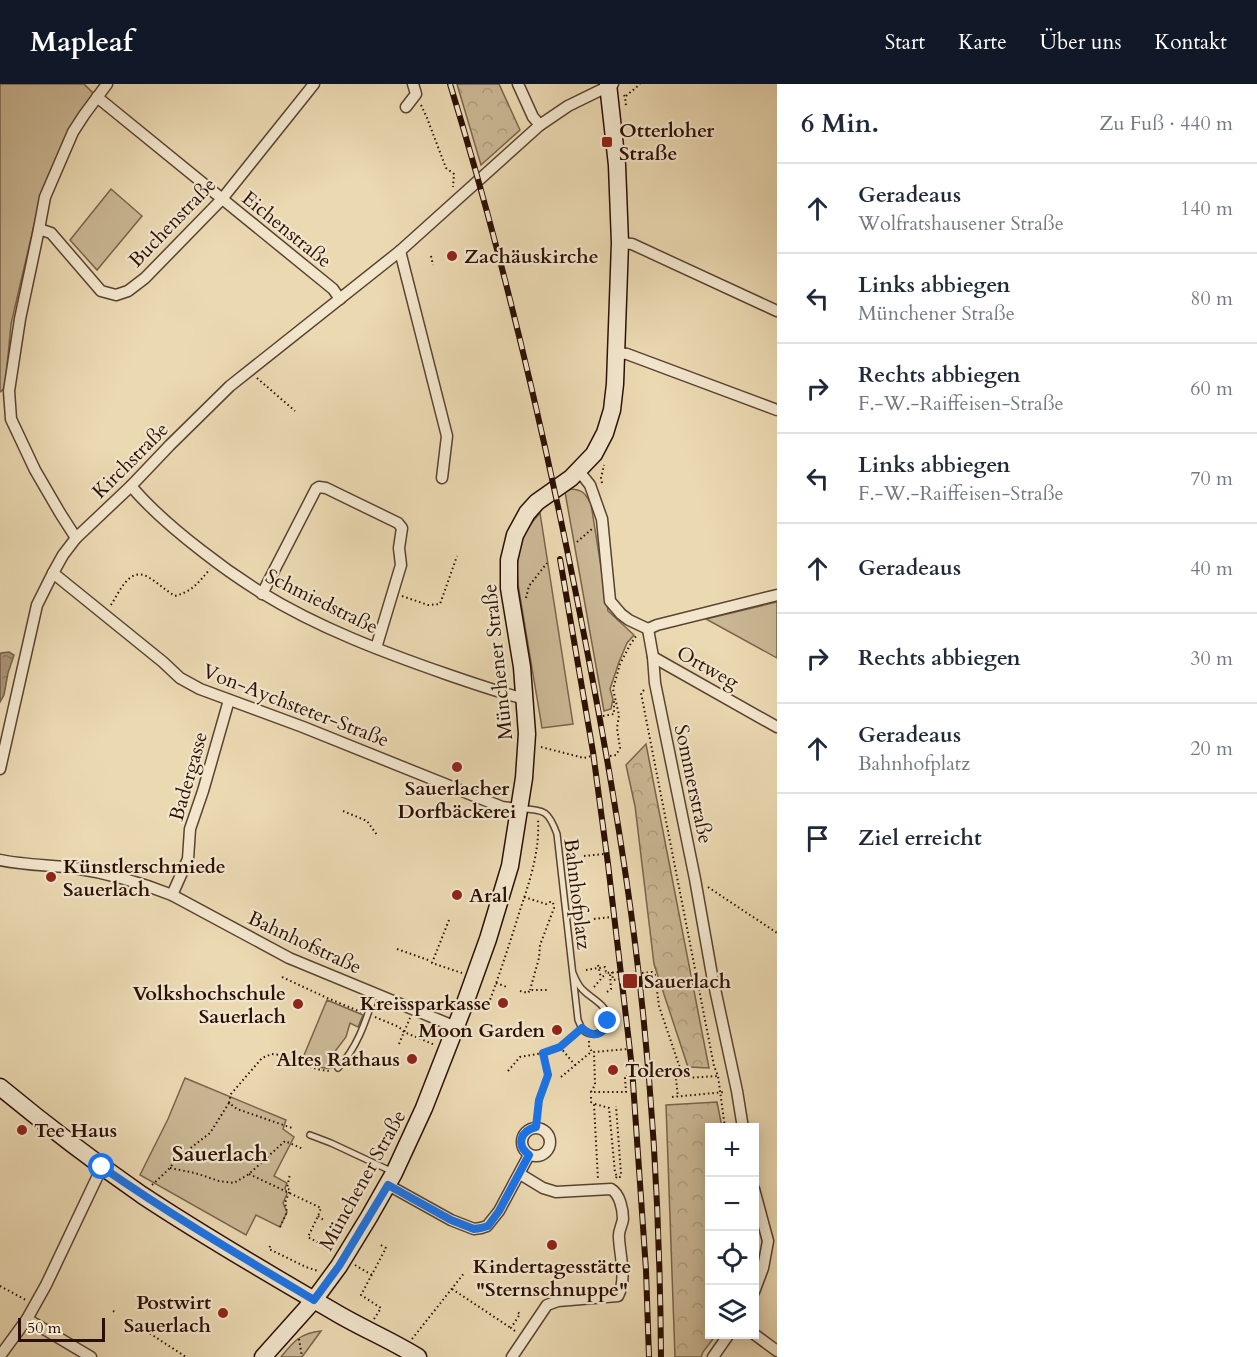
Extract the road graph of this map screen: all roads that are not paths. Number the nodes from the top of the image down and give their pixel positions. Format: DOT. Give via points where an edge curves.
graph roads {
  1 [pos="106,84"];
  2 [pos="314,84"];
  3 [pos="518,84"];
  4 [pos="610,85"];
  5 [pos="414,89"];
  6 [pos="97,97"];
  7 [pos="406,107"];
  8 [pos="540,125"];
  9 [pos="222,199"];
  10 [pos="39,229"];
  11 [pos="620,243"];
  12 [pos="400,251"];
  13 [pos="340,299"];
  14 [pos="777,310"];
  15 [pos="616,353"];
  16 [pos="0,407"];
  17 [pos="777,410"];
  18 [pos="11,419"];
  19 [pos="579,471"];
  20 [pos="442,478"];
  21 [pos="131,486"];
  22 [pos="76,538"];
  23 [pos="52,573"];
  24 [pos="262,594"];
  25 [pos="777,595"];
  26 [pos="648,629"];
  27 [pos="376,648"];
  28 [pos="653,657"];
  29 [pos="525,699"];
  30 [pos="229,700"];
  31 [pos="777,726"];
  32 [pos="0,769"];
  33 [pos="527,809"];
  34 [pos="0,860"];
  35 [pos="172,895"];
  36 [pos="573,973"];
  37 [pos="375,993"];
  38 [pos="456,1027"];
  39 [pos="338,1068"];
  40 [pos="0,1087"];
  41 [pos="742,1123"];
  42 [pos="310,1135"];
  43 [pos="529,1155"];
  44 [pos="102,1167"];
  45 [pos="519,1174"];
  46 [pos="391,1179"];
  47 [pos="759,1204"];
  48 [pos="772,1243"];
  49 [pos="757,1285"];
  50 [pos="314,1300"];
  51 [pos="27,1319"];
  52 [pos="759,1338"];
  53 [pos="726,1339"];
  54 [pos="777,1351"];
  55 [pos="0,1356"];
  56 [pos="91,1357"];
  57 [pos="262,1357"];
  58 [pos="418,1357"];
  59 [pos="512,1357"];
  60 [pos="713,1357"];
  1 -- 6 [label="street"];
  2 -- 9 [label="street, Buchenstraße"];
  3 -- 8 [label="street"];
  4 -- 8 [label="street, Kirchstraße"];
  4 -- 11 [label="main road, Münchener Straße"];
  5 -- 7 [label="street"];
  6 -- 9 [label="street, Eichenstraße"];
  6 -- 10 [label="street" via="60,159 45,197"];
  8 -- 12 [label="street, Kirchstraße"];
  9 -- 10 [label="street, Buchenstraße" via="145,278 116,295 101,291 51,233"];
  9 -- 13 [label="street, Eichenstraße" via="333,289"];
  10 -- 18 [label="street" via="9,391"];
  11 -- 14 [label="street" via="632,244"];
  11 -- 15 [label="main road, Münchener Straße"];
  12 -- 13 [label="street, Kirchstraße"];
  12 -- 20 [label="street" via="447,436"];
  13 -- 21 [label="street, Kirchstraße" via="230,386"];
  15 -- 17 [label="street"];
  15 -- 19 [label="main road, Münchener Straße" via="612,410 605,433"];
  16 -- 18 [label="street"];
  18 -- 22 [label="street" via="35,470"];
  19 -- 26 [label="street" via="590,485 602,519 610,601 629,620"];
  19 -- 29 [label="main road, Münchener Straße" via="537,502 527,513 513,543 509,588"];
  21 -- 22 [label="street, Kirchstraße"];
  21 -- 24 [label="street, Schmiedstraße" via="170,527"];
  22 -- 23 [label="street, Kirchstraße"];
  23 -- 30 [label="street, Von-Aychsteter-Straße" via="180,678"];
  23 -- 32 [label="street, Kirchstraße" via="37,605"];
  24 -- 27 [label="street, Schmiedstraße"];
  24 -- 27 [label="street" via="314,492 319,487 326,488 400,525 400,565"];
  25 -- 26 [label="street"];
  26 -- 28 [label="street, Sommerstraße"];
  27 -- 29 [label="street, Schmiedstraße"];
  28 -- 31 [label="street, Ortweg"];
  28 -- 41 [label="street, Sommerstraße"];
  29 -- 33 [label="main road, Münchener Straße"];
  30 -- 33 [label="street, Von-Aychsteter-Straße" via="502,807"];
  30 -- 35 [label="street, Badergasse" via="190,830 188,859"];
  33 -- 36 [label="lane, Bahnhofplatz" via="545,812 557,834"];
  33 -- 38 [label="main road, Münchener Straße" via="488,939"];
  34 -- 35 [label="street, Bahnhofstraße" via="76,868 124,878"];
  35 -- 37 [label="street, Bahnhofstraße" via="289,958"];
  36 -- 36 [label="lane, Bahnhofplatz" via="580,988 608,1017 602,1032 588,1034 578,1020"];
  37 -- 38 [label="street, Bahnhofstraße"];
  37 -- 39 [label="lane" via="357,1043"];
  38 -- 46 [label="main road, Münchener Straße"];
  40 -- 44 [label="main road"];
  42 -- 46 [label="lane"];
  43 -- 43 [label="street" via="522,1146 522,1136 536,1127 545,1131 550,1145 540,1156"];
  43 -- 45 [label="street"];
  44 -- 50 [label="main road"];
  44 -- 51 [label="street"];
  45 -- 46 [label="street" via="492,1221 478,1229 451,1220"];
  45 -- 59 [label="street" via="556,1192 616,1191 623,1221 618,1234 623,1285 618,1296 547,1305"];
  46 -- 50 [label="main road, Münchener Straße"];
  47 -- 48 [label="street"];
  48 -- 49 [label="street"];
  50 -- 57 [label="main road, Münchener Straße"];
  50 -- 58 [label="main road"];
  51 -- 55 [label="street"];
  51 -- 56 [label="street"];
  52 -- 54 [label="street"];
  53 -- 60 [label="street"];
}
